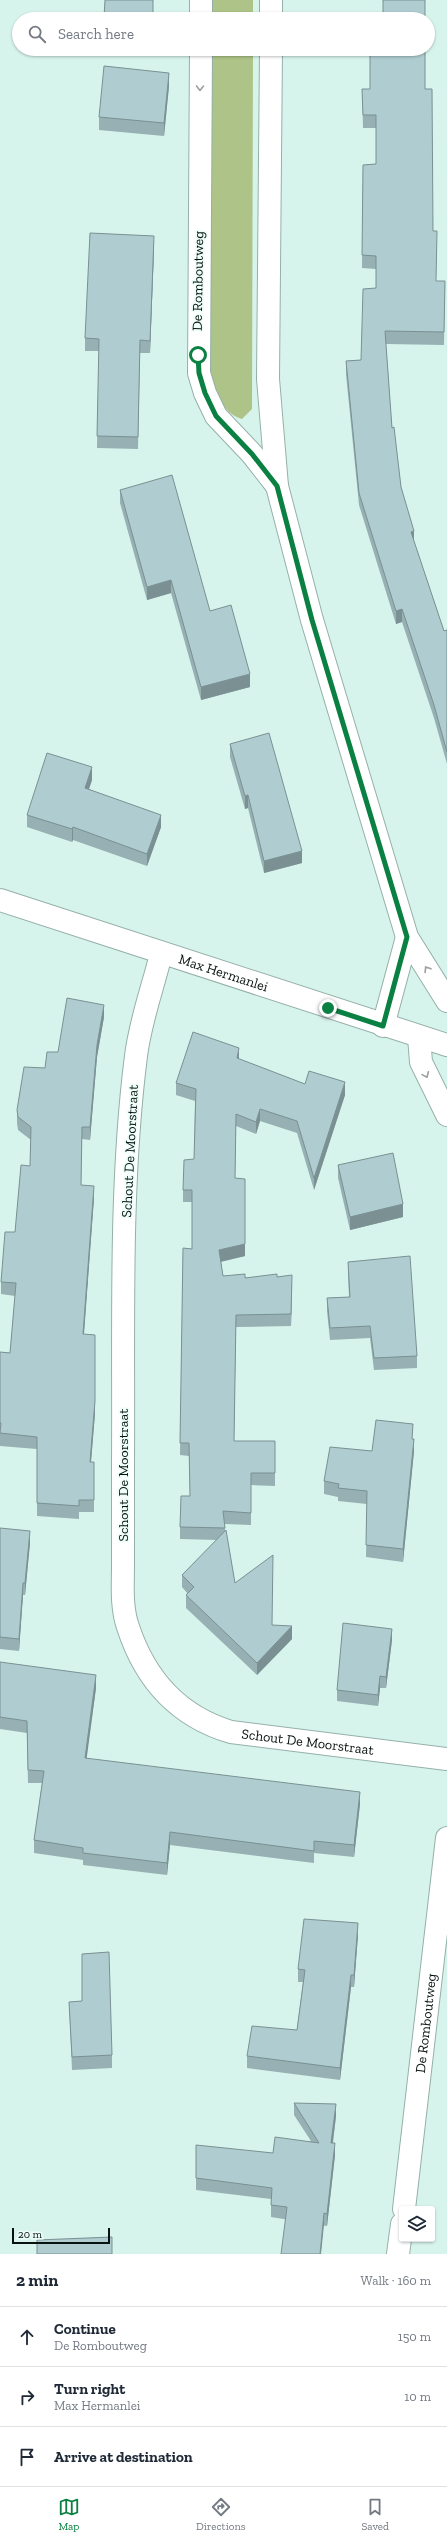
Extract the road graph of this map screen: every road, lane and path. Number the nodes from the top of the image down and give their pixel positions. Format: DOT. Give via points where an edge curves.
graph roads {
  1 [pos="201,0"];
  2 [pos="271,0"];
  3 [pos="201,12"];
  4 [pos="271,12"];
  5 [pos="201,56"];
  6 [pos="271,56"];
  7 [pos="277,486"];
  8 [pos="0,900"];
  9 [pos="407,937"];
  10 [pos="161,954"];
  11 [pos="447,1001"];
  12 [pos="383,1026"];
  13 [pos="419,1037"];
  14 [pos="447,1045"];
  15 [pos="447,1114"];
  16 [pos="447,1759"];
  17 [pos="447,1838"];
  18 [pos="404,2206"];
  19 [pos="400,2242"];
  20 [pos="398,2254"];
  1 -- 3 [label="street"];
  2 -- 4 [label="street"];
  5 -- 7 [label="street, De Romboutweg, one-way" via="199,373 216,416 252,454"];
  6 -- 7 [label="street, De Romboutweg" via="268,379"];
  7 -- 9 [label="street, De Romboutweg" via="312,620"];
  8 -- 10 [label="street, Max Hermanlei"];
  11 -- 9 [label="street, De Romboutweg, one-way"];
  9 -- 12 [label="street"];
  10 -- 12 [label="street, Max Hermanlei"];
  10 -- 16 [label="street, Schout De Moorstraat" via="136,1054 127,1180 123,1604 127,1625 144,1666 161,1690 184,1711 214,1727 231,1732"];
  12 -- 13 [label="street, Max Hermanlei"];
  13 -- 14 [label="street, Max Hermanlei"];
  13 -- 15 [label="street, one-way" via="420,1062"];
  17 -- 18 [label="street, De Romboutweg"];
  19 -- 20 [label="street"];
}
